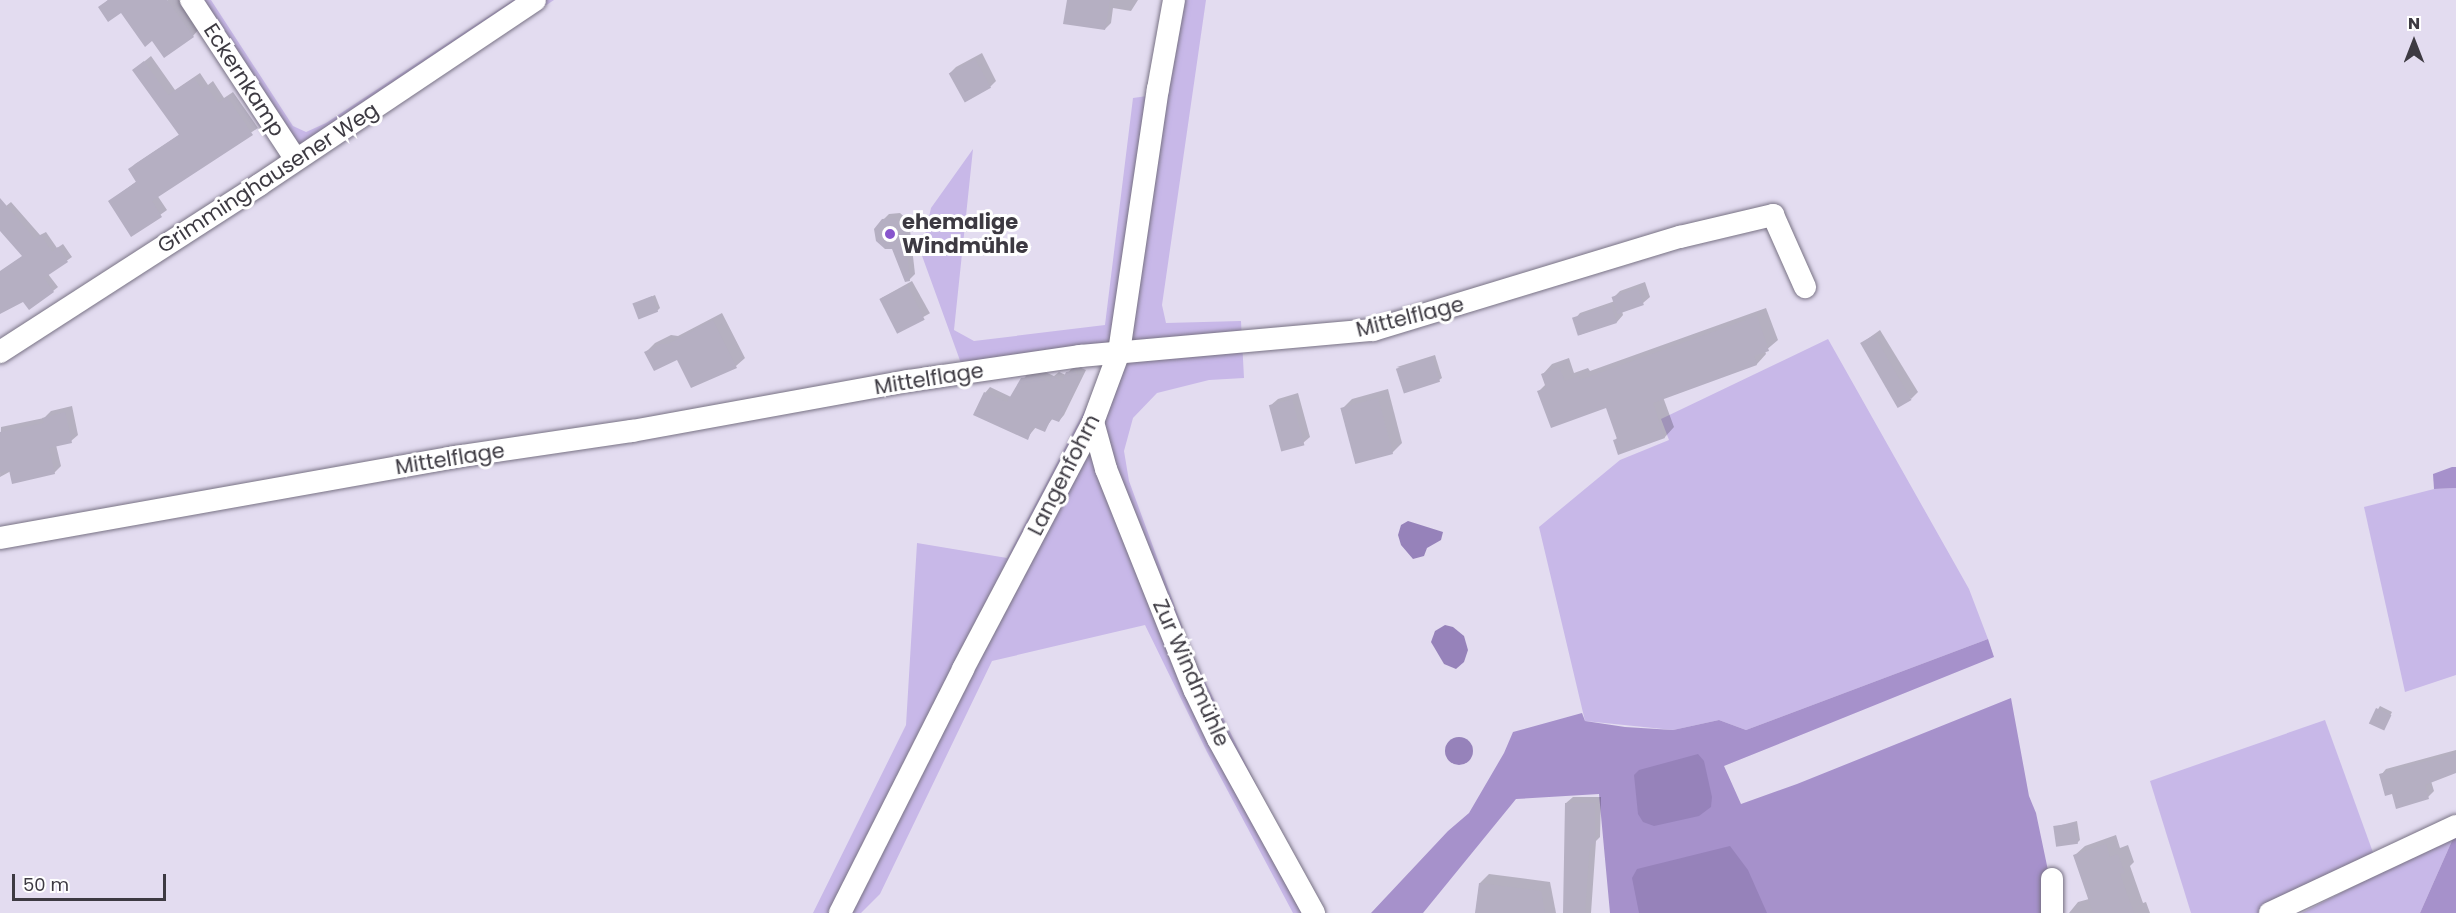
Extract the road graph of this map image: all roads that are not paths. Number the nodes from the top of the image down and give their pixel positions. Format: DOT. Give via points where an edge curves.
graph roads {
  1 [pos="191,0"];
  2 [pos="535,0"];
  3 [pos="1174,0"];
  4 [pos="296,160"];
  5 [pos="1804,287"];
  6 [pos="0,352"];
  7 [pos="1119,352"];
  8 [pos="1092,422"];
  9 [pos="0,538"];
  10 [pos="2456,826"];
  11 [pos="2052,879"];
  12 [pos="840,913"];
  13 [pos="1314,913"];
  14 [pos="2052,913"];
  15 [pos="2270,913"];
  1 -- 4 [label="street, Eckernkamp"];
  2 -- 4 [label="street, Grimminghausener Weg"];
  3 -- 7 [label="street, Langenfohrn"];
  4 -- 6 [label="street, Grimminghausener Weg"];
  5 -- 7 [label="street, Mittelflage" via="1773,215 1680,237 1373,330"];
  7 -- 8 [label="street, Langenfohrn"];
  7 -- 9 [label="street, Mittelflage" via="908,381"];
  8 -- 12 [label="street, Langenfohrn"];
  8 -- 13 [label="street, Zur Windmühle" via="1195,691"];
  10 -- 15 [label="street"];
  11 -- 14 [label="street"];
}
